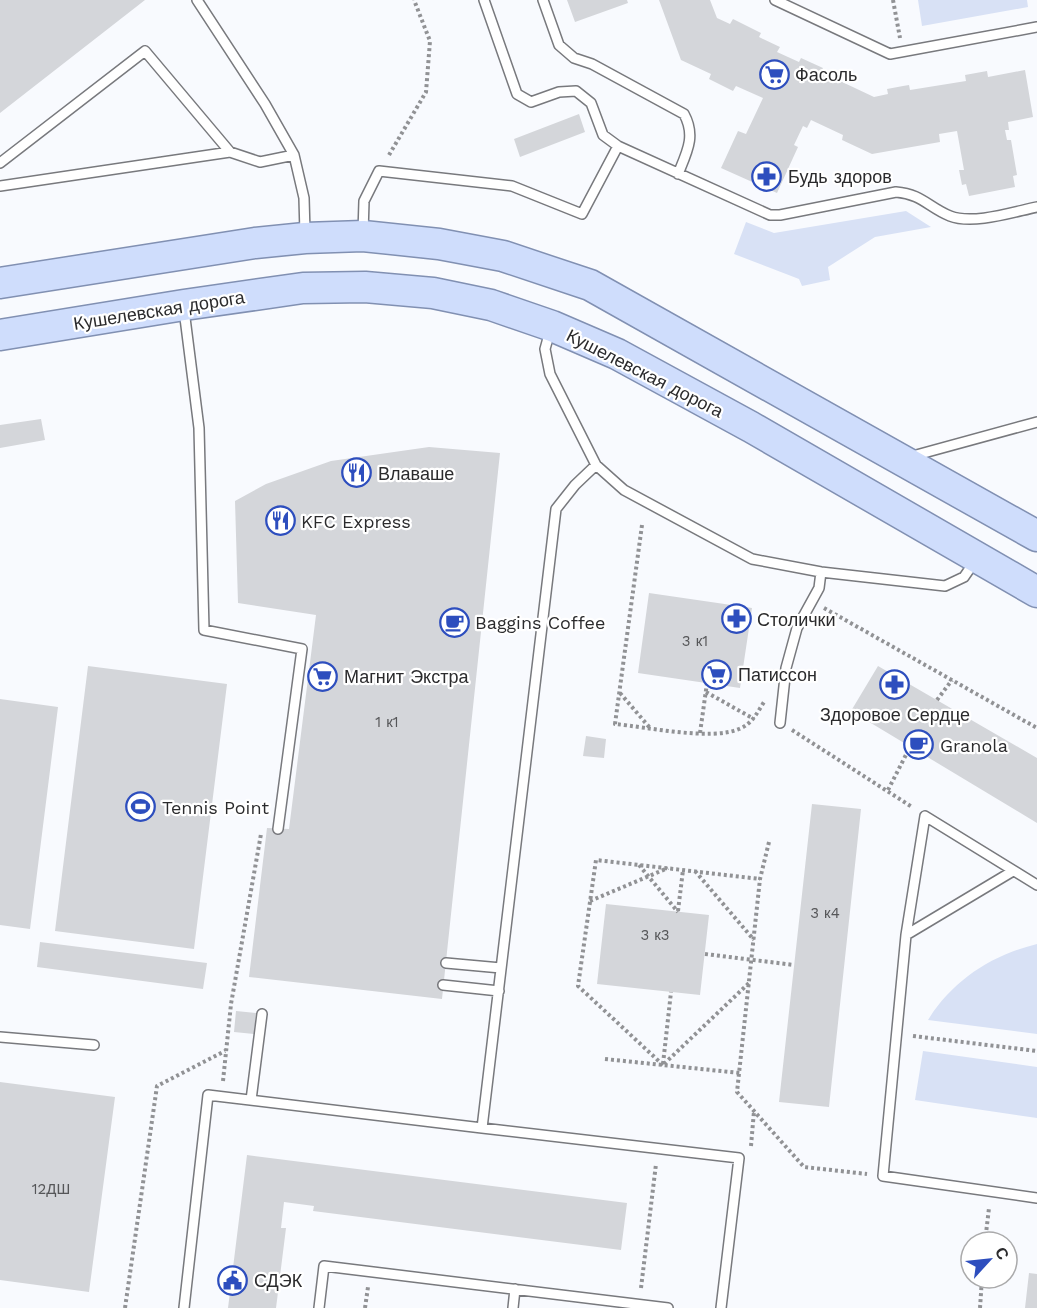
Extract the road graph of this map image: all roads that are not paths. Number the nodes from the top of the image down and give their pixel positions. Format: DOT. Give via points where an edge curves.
graph roads {
  1 [pos="197,0"];
  2 [pos="484,0"];
  3 [pos="543,0"];
  4 [pos="775,0"];
  5 [pos="1037,27"];
  6 [pos="618,146"];
  7 [pos="230,152"];
  8 [pos="294,156"];
  9 [pos="0,163"];
  10 [pos="678,174"];
  11 [pos="0,186"];
  12 [pos="1037,207"];
  13 [pos="363,236"];
  14 [pos="305,238"];
  15 [pos="0,283"];
  16 [pos="184,305"];
  17 [pos="552,326"];
  18 [pos="0,335"];
  19 [pos="1037,422"];
  20 [pos="900,459"];
  21 [pos="596,465"];
  22 [pos="1037,536"];
  23 [pos="977,558"];
  24 [pos="821,572"];
  25 [pos="1037,592"];
  26 [pos="780,723"];
  27 [pos="278,828"];
  28 [pos="1013,871"];
  29 [pos="1037,885"];
  30 [pos="906,935"];
  31 [pos="446,963"];
  32 [pos="501,969"];
  33 [pos="443,985"];
  34 [pos="499,991"];
  35 [pos="262,1014"];
  36 [pos="0,1037"];
  37 [pos="94,1045"];
  38 [pos="251,1100"];
  39 [pos="482,1128"];
  40 [pos="1037,1198"];
  41 [pos="516,1289"];
  42 [pos="184,1308"];
  43 [pos="319,1308"];
  44 [pos="513,1308"];
  45 [pos="668,1308"];
  46 [pos="721,1308"];
  1 -- 8 [label="lane"];
  2 -- 6 [label="lane" via="518,94 531,102 559,92 576,91 591,103 603,135"];
  3 -- 10 [label="lane" via="559,45 574,58 684,114 691,135"];
  4 -- 5 [label="lane" via="890,54"];
  6 -- 10 [label="lane"];
  6 -- 13 [label="lane" via="582,214 512,186 379,171 364,201"];
  7 -- 8 [label="lane" via="260,162"];
  7 -- 9 [label="lane" via="145,51"];
  7 -- 11 [label="lane"];
  8 -- 14 [label="lane" via="304,198"];
  10 -- 12 [label="lane" via="770,215 896,192 910,193 951,216 969,220"];
  13 -- 14 [label="main road"];
  13 -- 20 [label="main road" via="503,256 590,285"];
  14 -- 15 [label="main road"];
  16 -- 17 [label="main road, Кушелевская дорога" via="303,288 365,287 434,293 491,305"];
  16 -- 18 [label="main road, Кушелевская дорога"];
  16 -- 27 [label="lane" via="199,428 204,630 302,649"];
  17 -- 21 [label="lane" via="545,349 550,374"];
  17 -- 23 [label="main road, Кушелевская дорога" via="617,354 751,427"];
  19 -- 20 [label="lane"];
  20 -- 22 [label="main road"];
  21 -- 24 [label="lane" via="624,490 752,559"];
  21 -- 32 [label="lane" via="556,509"];
  23 -- 24 [label="lane" via="964,578 945,586"];
  23 -- 25 [label="main road, Кушелевская дорога"];
  24 -- 26 [label="lane" via="819,588 797,628 786,668"];
  28 -- 29 [label="lane"];
  28 -- 30 [label="lane"];
  28 -- 30 [label="lane" via="925,816"];
  30 -- 40 [label="lane" via="883,1176"];
  31 -- 32 [label="lane"];
  32 -- 34 [label="lane"];
  33 -- 34 [label="lane"];
  34 -- 39 [label="lane"];
  35 -- 38 [label="lane"];
  36 -- 37 [label="lane"];
  38 -- 39 [label="lane"];
  38 -- 42 [label="lane" via="208,1095"];
  39 -- 46 [label="lane" via="740,1158"];
  41 -- 43 [label="lane" via="324,1266"];
  41 -- 44 [label="lane"];
  41 -- 45 [label="lane"];
}
